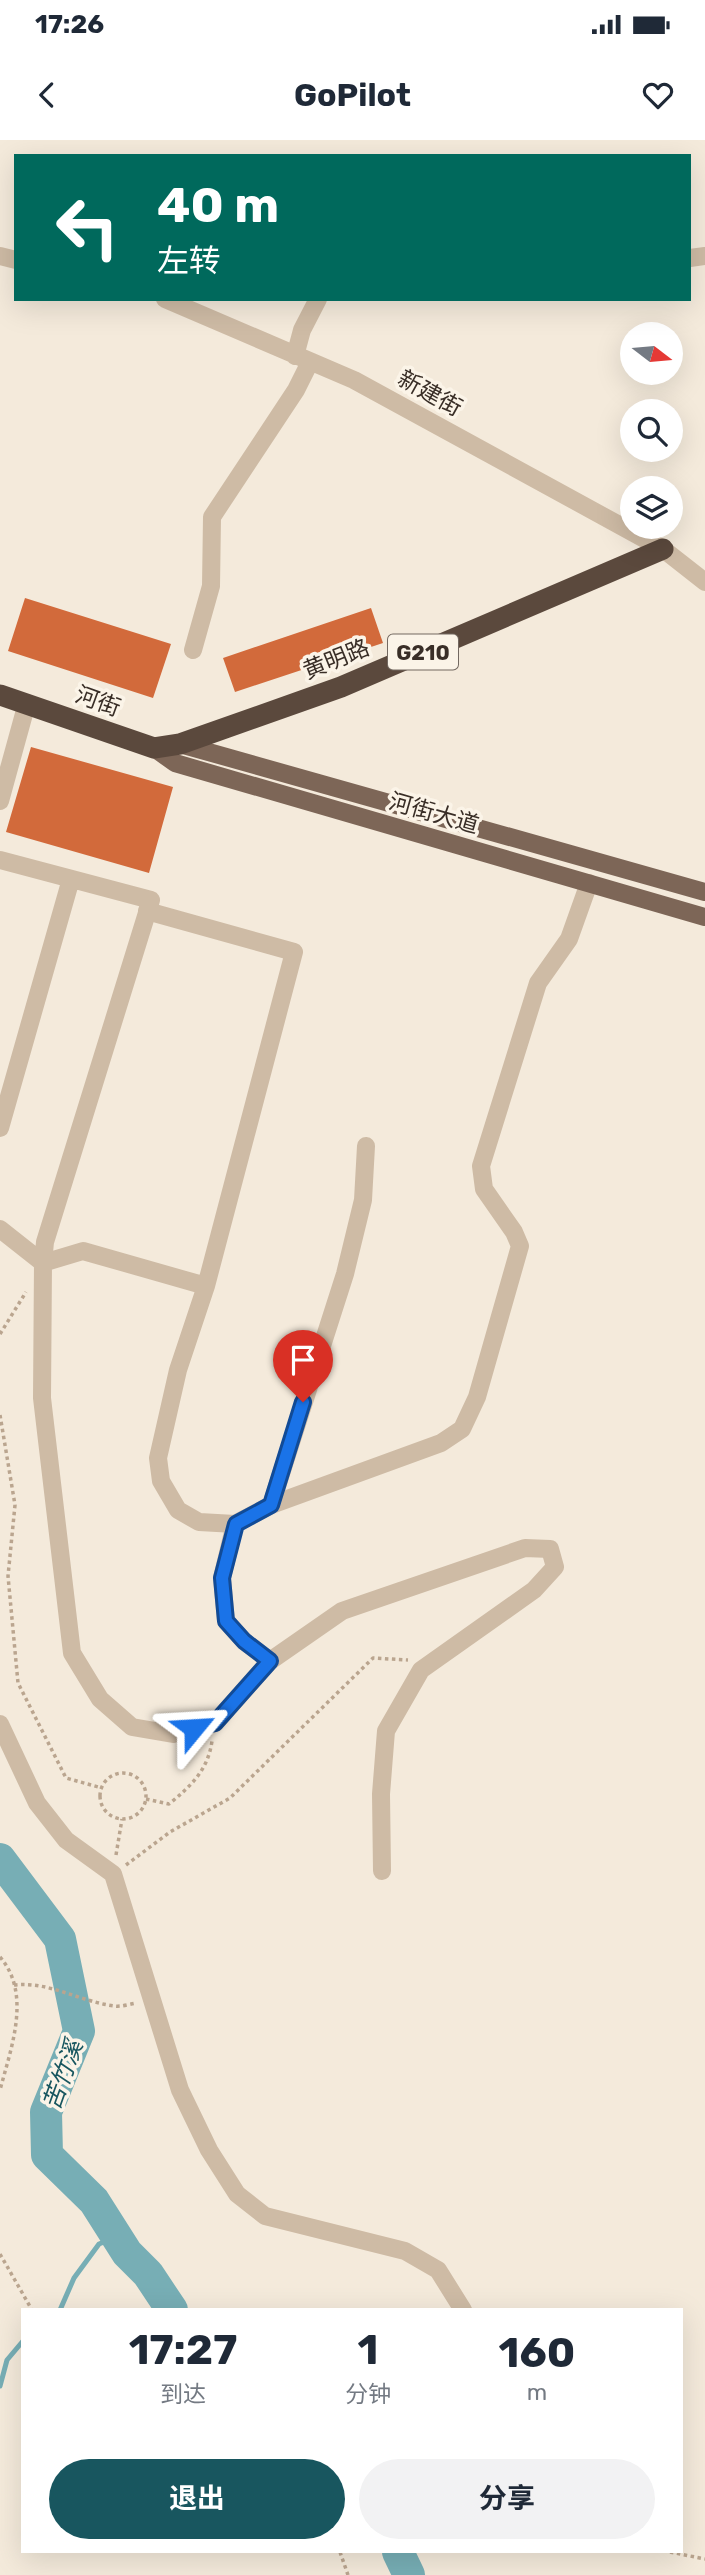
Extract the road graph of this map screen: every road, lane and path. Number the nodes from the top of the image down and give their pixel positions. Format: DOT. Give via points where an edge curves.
graph roads {
  1 [pos="170,301"];
  2 [pos="317,301"];
  3 [pos="302,359"];
  4 [pos="663,549"];
  5 [pos="705,582"];
  6 [pos="192,650"];
  7 [pos="0,695"];
  8 [pos="27,703"];
  9 [pos="180,744"];
  10 [pos="154,748"];
  11 [pos="0,801"];
  12 [pos="0,860"];
  13 [pos="71,879"];
  14 [pos="589,883"];
  15 [pos="705,892"];
  16 [pos="147,911"];
  17 [pos="705,917"];
  18 [pos="0,1128"];
  19 [pos="366,1146"];
  20 [pos="0,1229"];
  21 [pos="43,1263"];
  22 [pos="206,1286"];
  23 [pos="0,1334"];
  24 [pos="0,1415"];
  25 [pos="271,1505"];
  26 [pos="236,1524"];
  27 [pos="270,1661"];
  28 [pos="421,1670"];
  29 [pos="215,1723"];
  30 [pos="0,1724"];
  31 [pos="102,1787"];
  32 [pos="146,1799"];
  33 [pos="122,1819"];
  34 [pos="382,1871"];
  35 [pos="113,1874"];
  36 [pos="0,1956"];
  37 [pos="14,1985"];
  38 [pos="152,2000"];
  39 [pos="0,2090"];
  40 [pos="0,2254"];
  41 [pos="31,2308"];
  42 [pos="462,2308"];
  43 [pos="340,2553"];
  44 [pos="675,2553"];
  45 [pos="705,2559"];
  46 [pos="348,2575"];
  1 -- 3 [label="street, 新建街"];
  2 -- 3 [label="street" via="302,330"];
  3 -- 4 [label="street, 新建街" via="354,380"];
  3 -- 6 [label="street" via="296,390 212,517 211,586"];
  4 -- 5 [label="street, 新建街"];
  4 -- 9 [label="highway, 黄明路 / G210" via="341,687"];
  7 -- 8 [label="highway, 河街 / G210"];
  8 -- 10 [label="highway, 河街 / G210"];
  8 -- 11 [label="street"];
  9 -- 10 [label="highway, 河街 / G210"];
  9 -- 15 [label="main road, 河街大道"];
  10 -- 14 [label="main road, 河街大道" via="175,763"];
  12 -- 13 [label="street"];
  13 -- 16 [label="street" via="150,900"];
  13 -- 18 [label="street"];
  14 -- 17 [label="main road, 河街大道"];
  14 -- 25 [label="street" via="569,939 538,983 481,1166 484,1189 520,1246 477,1397 462,1429 441,1443"];
  16 -- 21 [label="street" via="45,1242"];
  16 -- 22 [label="street" via="294,952"];
  19 -- 25 [label="street" via="363,1200 345,1274"];
  20 -- 21 [label="street"];
  21 -- 22 [label="street" via="83,1251"];
  21 -- 23 [label="path"];
  21 -- 29 [label="street" via="42,1398 72,1653 100,1699 132,1727 173,1734"];
  22 -- 26 [label="street" via="178,1370 158,1458 162,1481 178,1510 199,1522"];
  24 -- 31 [label="path" via="15,1505 8,1576 19,1683 66,1778"];
  25 -- 26 [label="street"];
  26 -- 27 [label="street" via="222,1578 226,1621"];
  27 -- 28 [label="street" via="342,1611 525,1548 550,1549 555,1567 534,1590"];
  27 -- 29 [label="street"];
  28 -- 34 [label="street" via="386,1731"];
  28 -- 35 [label="path" via="406,1658 373,1658 230,1798 170,1832"];
  29 -- 32 [label="path" via="210,1756 193,1785 169,1804"];
  30 -- 35 [label="street" via="37,1803 66,1840"];
  31 -- 32 [label="path" via="111,1776 125,1773 143,1785"];
  31 -- 33 [label="path" via="104,1809"];
  32 -- 33 [label="path" via="135,1816"];
  33 -- 35 [label="path"];
  35 -- 38 [label="street"];
  36 -- 37 [label="path"];
  37 -- 38 [label="path" via="54,1988 116,2007"];
  37 -- 39 [label="path" via="18,2008"];
  38 -- 42 [label="street" via="180,2090 237,2194 265,2216 405,2251 438,2270"];
  40 -- 41 [label="path"];
  43 -- 46 [label="path"];
  44 -- 45 [label="path"];
}
